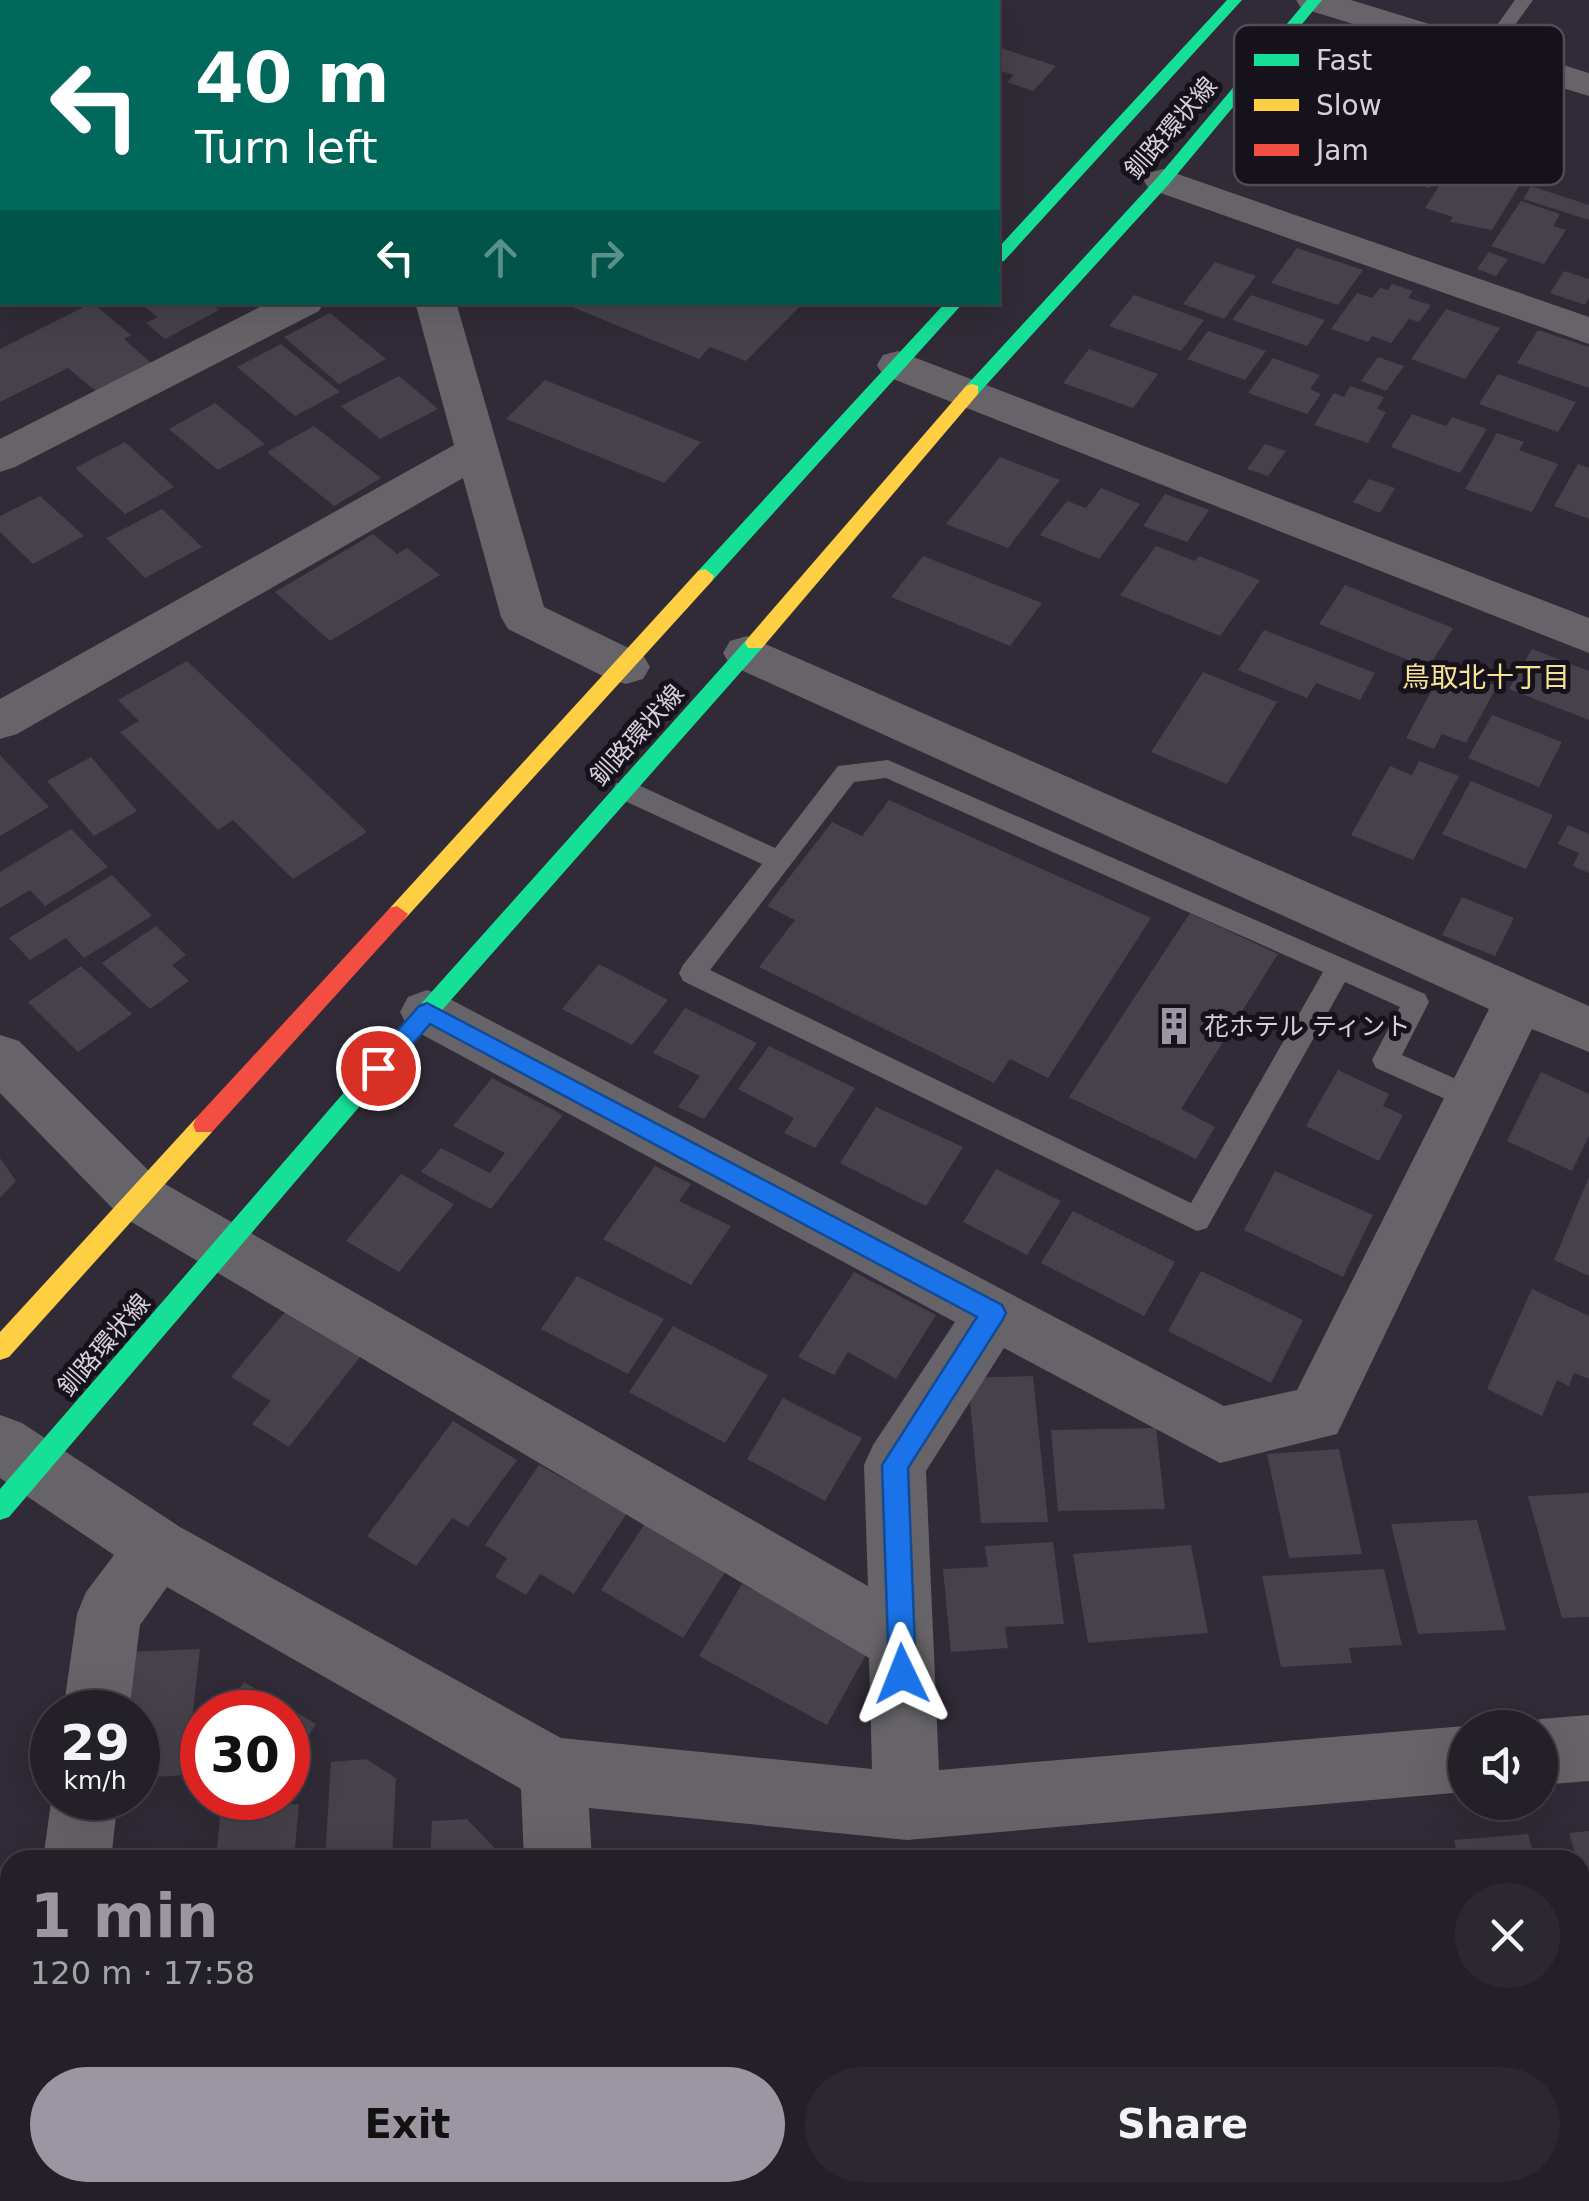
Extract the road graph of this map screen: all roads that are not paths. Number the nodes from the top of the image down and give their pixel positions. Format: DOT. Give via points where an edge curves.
graph roads {
  1 [pos="1235,0"];
  2 [pos="1315,0"];
  3 [pos="1524,0"];
  4 [pos="1294,25"];
  5 [pos="1396,25"];
  6 [pos="1506,25"];
  7 [pos="1564,77"];
  8 [pos="1589,85"];
  9 [pos="1234,96"];
  10 [pos="1163,181"];
  11 [pos="1000,255"];
  12 [pos="298,305"];
  13 [pos="436,305"];
  14 [pos="953,305"];
  15 [pos="1589,331"];
  16 [pos="898,366"];
  17 [pos="969,394"];
  18 [pos="479,450"];
  19 [pos="0,457"];
  20 [pos="1589,636"];
  21 [pos="747,653"];
  22 [pos="626,667"];
  23 [pos="0,721"];
  24 [pos="625,790"];
  25 [pos="778,861"];
  26 [pos="1339,968"];
  27 [pos="1520,999"];
  28 [pos="427,1012"];
  29 [pos="1589,1030"];
  30 [pos="0,1057"];
  31 [pos="1471,1098"];
  32 [pos="138,1197"];
  33 [pos="227,1246"];
  34 [pos="994,1313"];
  35 [pos="0,1349"];
  36 [pos="12,1472"];
  37 [pos="158,1548"];
  38 [pos="901,1641"];
  39 [pos="99,1690"];
  40 [pos="1589,1748"];
  41 [pos="1558,1751"];
  42 [pos="1448,1760"];
  43 [pos="554,1771"];
  44 [pos="908,1806"];
  45 [pos="82,1820"];
  46 [pos="77,1850"];
  47 [pos="558,1850"];
  1 -- 11 [label="main road, 釧路環状線"];
  2 -- 4 [label="main road, 釧路環状線"];
  2 -- 5 [label="street"];
  3 -- 6 [label="lane"];
  7 -- 8 [label="street"];
  9 -- 10 [label="main road, 釧路環状線"];
  10 -- 15 [label="street"];
  10 -- 17 [label="main road, 釧路環状線"];
  12 -- 19 [label="street"];
  13 -- 18 [label="street"];
  14 -- 16 [label="main road"];
  16 -- 17 [label="street"];
  16 -- 22 [label="main road"];
  17 -- 20 [label="street"];
  17 -- 21 [label="main road, 釧路環状線"];
  18 -- 22 [label="street" via="524,617"];
  18 -- 23 [label="street"];
  21 -- 24 [label="main road, 釧路環状線"];
  21 -- 27 [label="street"];
  22 -- 32 [label="main road"];
  24 -- 25 [label="lane"];
  24 -- 28 [label="main road, 釧路環状線"];
  25 -- 26 [label="lane" via="846,774 888,770"];
  25 -- 26 [label="lane" via="692,973 1197,1219"];
  26 -- 31 [label="lane" via="1416,1002 1386,1060"];
  27 -- 29 [label="street"];
  27 -- 31 [label="street"];
  28 -- 33 [label="main road, 釧路環状線"];
  28 -- 34 [label="street"];
  30 -- 32 [label="street"];
  31 -- 34 [label="street" via="1316,1414 1220,1436"];
  32 -- 33 [label="street"];
  32 -- 35 [label="main road"];
  33 -- 36 [label="main road, 釧路環状線"];
  33 -- 38 [label="street"];
  34 -- 38 [label="street" via="895,1465"];
  36 -- 37 [label="street"];
  37 -- 39 [label="street" via="109,1614"];
  37 -- 43 [label="street"];
  38 -- 44 [label="street"];
  40 -- 41 [label="street"];
  42 -- 44 [label="street"];
  43 -- 44 [label="street"];
  43 -- 47 [label="street"];
  45 -- 46 [label="street"];
}
